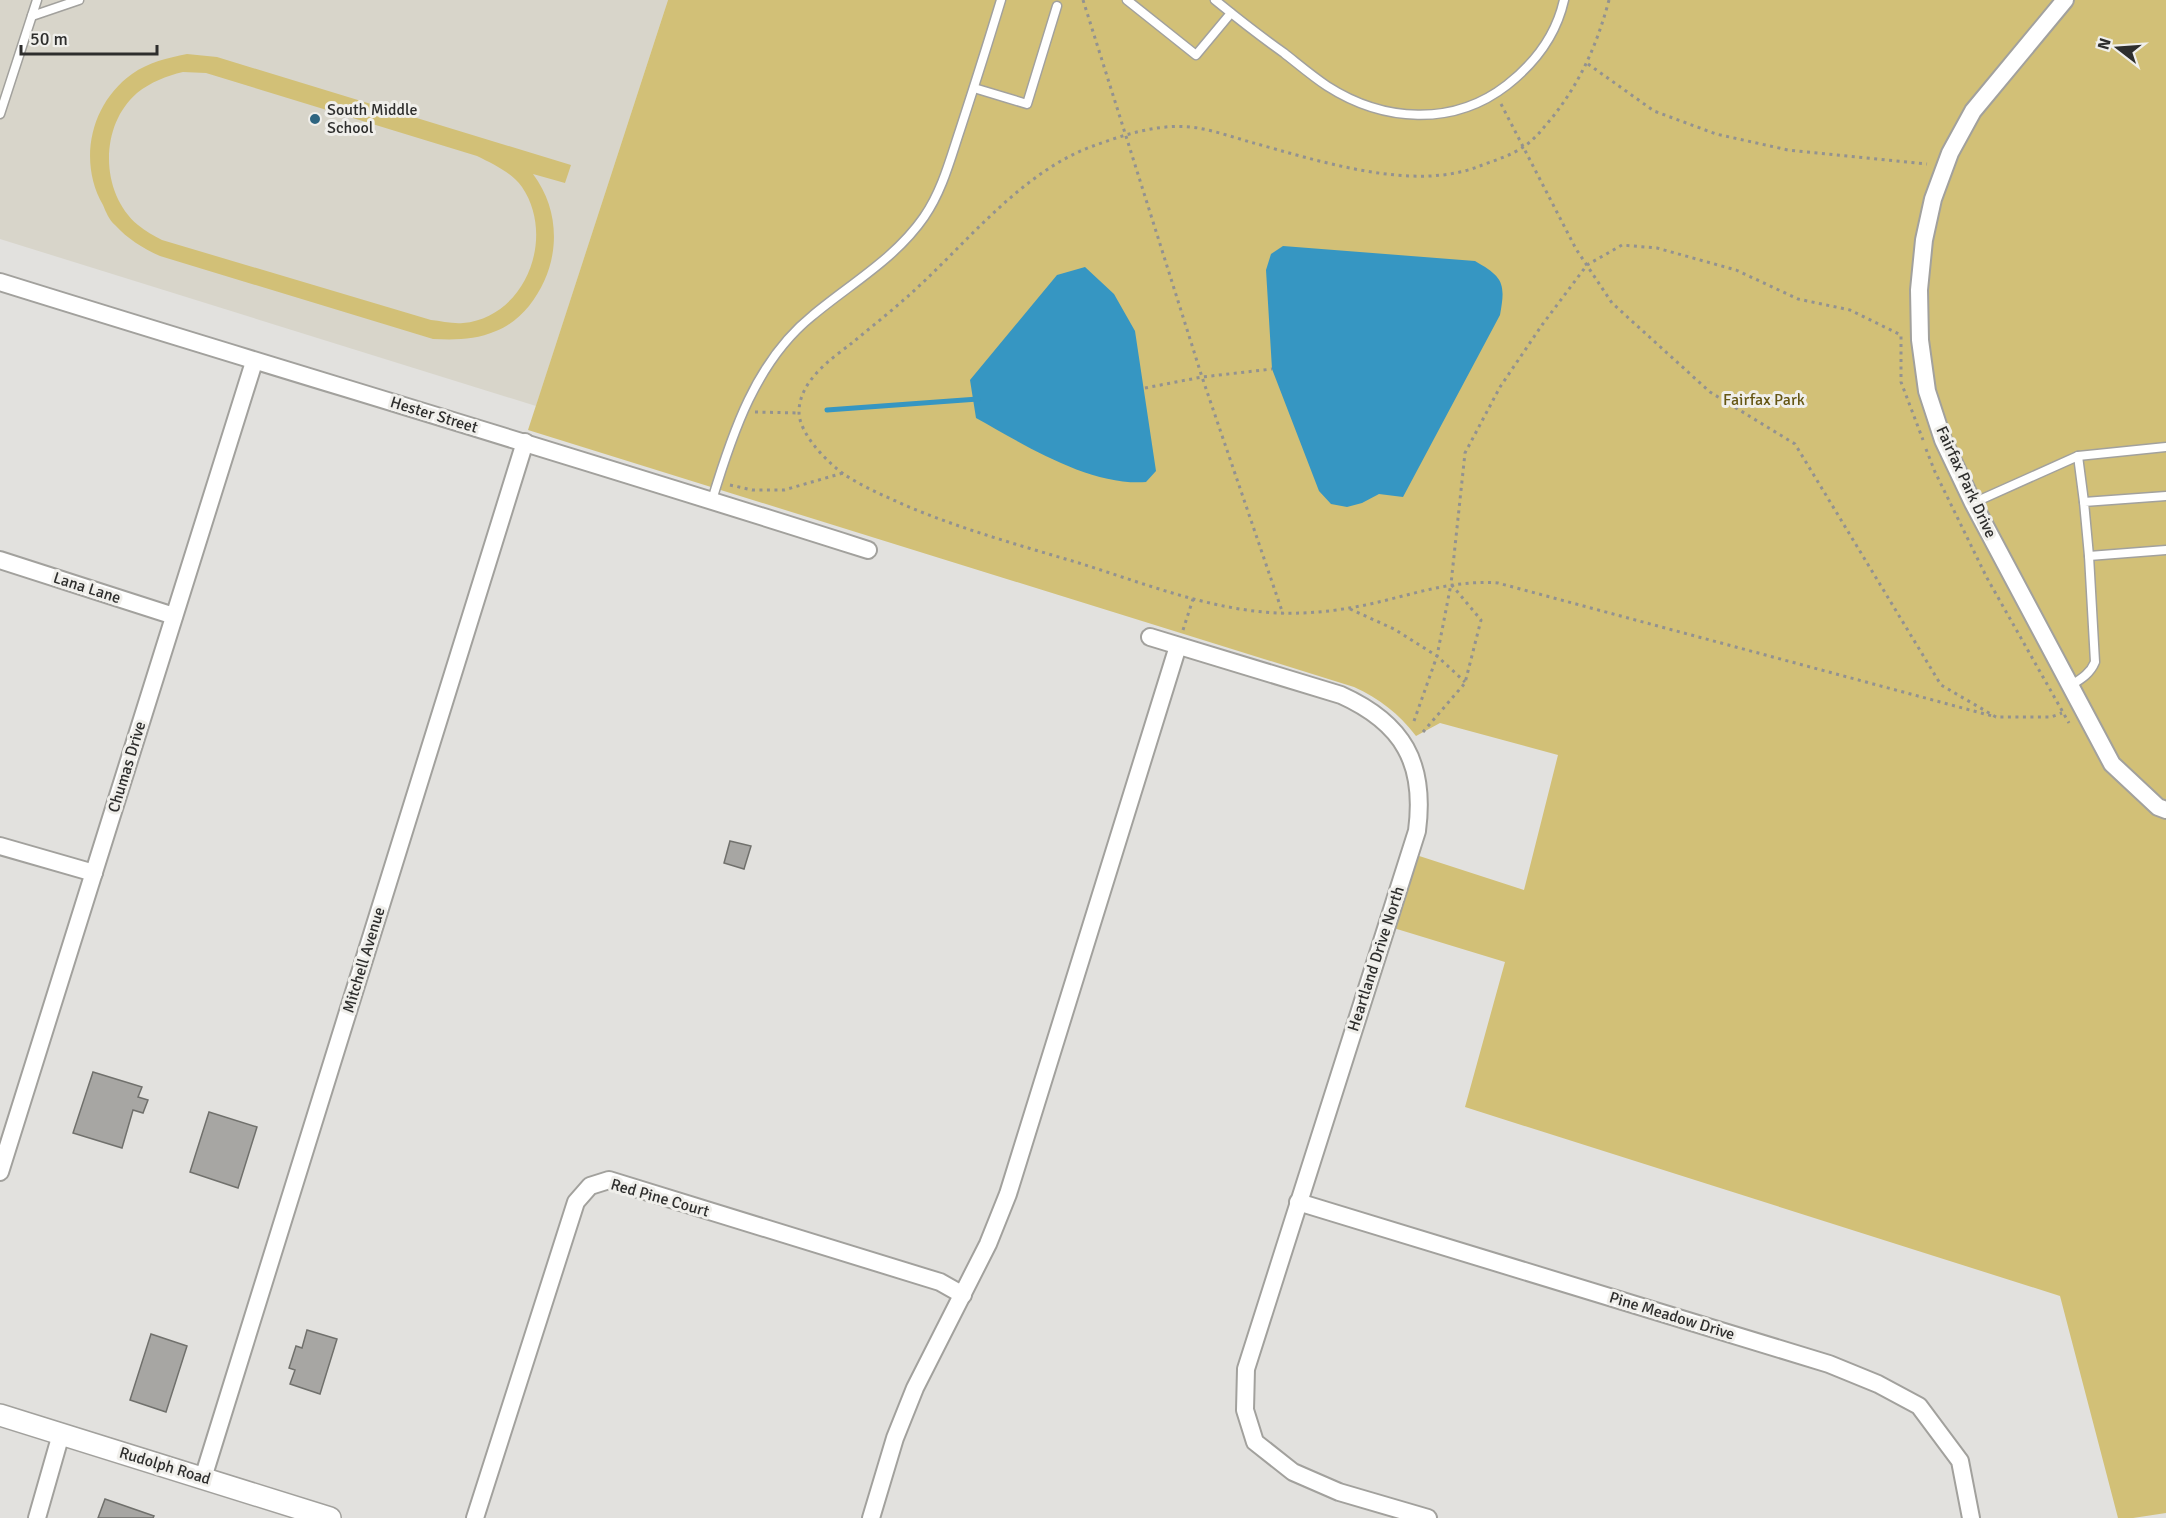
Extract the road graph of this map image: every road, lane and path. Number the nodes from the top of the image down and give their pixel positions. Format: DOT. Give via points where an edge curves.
graph roads {
  1 [pos="37,0"];
  2 [pos="79,0"];
  3 [pos="1001,0"];
  4 [pos="1083,0"];
  5 [pos="1127,0"];
  6 [pos="1215,0"];
  7 [pos="1564,0"];
  8 [pos="1609,0"];
  9 [pos="2065,0"];
  10 [pos="1057,6"];
  11 [pos="1231,13"];
  12 [pos="32,16"];
  13 [pos="1588,64"];
  14 [pos="974,88"];
  15 [pos="1501,104"];
  16 [pos="0,114"];
  17 [pos="1125,137"];
  18 [pos="1524,148"];
  19 [pos="1928,164"];
  20 [pos="1587,265"];
  21 [pos="0,282"];
  22 [pos="1900,335"];
  23 [pos="254,362"];
  24 [pos="1272,369"];
  25 [pos="1202,378"];
  26 [pos="1145,388"];
  27 [pos="743,412"];
  28 [pos="799,413"];
  29 [pos="525,442"];
  30 [pos="2166,447"];
  31 [pos="2078,456"];
  32 [pos="843,473"];
  33 [pos="717,483"];
  34 [pos="2166,496"];
  35 [pos="712,500"];
  36 [pos="2084,502"];
  37 [pos="1973,503"];
  38 [pos="868,550"];
  39 [pos="2166,550"];
  40 [pos="2089,556"];
  41 [pos="0,560"];
  42 [pos="1452,584"];
  43 [pos="1193,598"];
  44 [pos="1348,608"];
  45 [pos="1283,614"];
  46 [pos="174,616"];
  47 [pos="1150,637"];
  48 [pos="1178,646"];
  49 [pos="1437,656"];
  50 [pos="1465,683"];
  51 [pos="2069,686"];
  52 [pos="1996,717"];
  53 [pos="2051,717"];
  54 [pos="1414,721"];
  55 [pos="1423,732"];
  56 [pos="2166,810"];
  57 [pos="0,846"];
  58 [pos="94,873"];
  59 [pos="6,1129"];
  60 [pos="0,1172"];
  61 [pos="1298,1202"];
  62 [pos="963,1295"];
  63 [pos="0,1415"];
  64 [pos="61,1434"];
  65 [pos="204,1478"];
  66 [pos="38,1518"];
  67 [pos="330,1518"];
  68 [pos="475,1518"];
  69 [pos="871,1518"];
  70 [pos="1428,1518"];
  71 [pos="1971,1518"];
  1 -- 12 [label="lane"];
  2 -- 12 [label="lane"];
  3 -- 14 [label="lane"];
  4 -- 17 [label="path"];
  5 -- 11 [label="lane" via="1196,55"];
  6 -- 11 [label="lane"];
  7 -- 11 [label="lane" via="1546,46 1524,72 1494,95 1462,109 1434,115 1406,116 1351,99 1327,86"];
  8 -- 13 [label="path"];
  9 -- 37 [label="street, Fairfax Park Drive" via="1972,111 1950,153 1933,199 1924,240 1919,290 1927,391 1943,440"];
  10 -- 14 [label="lane" via="1027,104"];
  12 -- 16 [label="lane"];
  13 -- 18 [label="path" via="1542,131"];
  13 -- 19 [label="path" via="1654,111 1716,134 1788,150"];
  14 -- 27 [label="lane" via="943,183 924,217 901,245 810,316 788,338 771,360"];
  15 -- 18 [label="path"];
  17 -- 18 [label="path" via="1152,128 1198,128 1323,161 1409,176 1443,176 1473,169"];
  17 -- 25 [label="path"];
  17 -- 28 [label="path" via="1065,159 1006,201 906,298 826,363 812,378"];
  18 -- 20 [label="path"];
  20 -- 22 [label="path" via="1622,245 1657,248 1736,270 1798,299 1850,310"];
  20 -- 42 [label="path" via="1500,387 1466,453"];
  20 -- 52 [label="path" via="1612,303 1710,392 1795,444 1941,685"];
  21 -- 23 [label="street, Hester Street"];
  23 -- 29 [label="street, Hester Street"];
  23 -- 46 [label="street, Chumas Drive"];
  24 -- 25 [label="path"];
  25 -- 26 [label="path"];
  25 -- 45 [label="path"];
  27 -- 28 [label="path"];
  27 -- 33 [label="lane"];
  28 -- 32 [label="path" via="816,447"];
  29 -- 35 [label="street, Hester Street"];
  29 -- 65 [label="street, Mitchell Avenue"];
  30 -- 31 [label="lane"];
  31 -- 36 [label="lane"];
  31 -- 37 [label="lane"];
  32 -- 33 [label="path" via="784,490 752,490"];
  32 -- 43 [label="path" via="880,495 944,522"];
  33 -- 35 [label="lane"];
  34 -- 36 [label="lane"];
  35 -- 38 [label="street, Hester Street"];
  36 -- 40 [label="lane"];
  37 -- 51 [label="street, Fairfax Park Drive"];
  39 -- 40 [label="lane"];
  40 -- 51 [label="lane" via="2095,662 2092,670"];
  41 -- 46 [label="street, Lana Lane"];
  42 -- 44 [label="path"];
  42 -- 49 [label="path"];
  42 -- 50 [label="path" via="1480,620"];
  42 -- 52 [label="path" via="1498,583"];
  43 -- 45 [label="path" via="1245,611"];
  43 -- 48 [label="path"];
  44 -- 45 [label="path"];
  44 -- 49 [label="path" via="1394,629"];
  46 -- 58 [label="street, Chumas Drive"];
  47 -- 48 [label="street, Heartland Drive North"];
  48 -- 61 [label="street, Heartland Drive North" via="1341,695 1364,706 1402,741 1418,781 1417,831"];
  48 -- 62 [label="street" via="1008,1194"];
  49 -- 50 [label="path"];
  49 -- 54 [label="path"];
  50 -- 55 [label="path"];
  51 -- 56 [label="street, Fairfax Park Drive" via="2112,764"];
  52 -- 53 [label="path"];
  57 -- 58 [label="street"];
  58 -- 59 [label="street, Chumas Drive"];
  59 -- 60 [label="street, Chumas Drive"];
  61 -- 70 [label="street, Heartland Drive North" via="1246,1369 1245,1410 1255,1442 1293,1472 1339,1492"];
  61 -- 71 [label="street, Pine Meadow Drive" via="1828,1364 1878,1384 1919,1406 1942,1435 1960,1461"];
  62 -- 68 [label="street, Red Pine Court" via="940,1282 609,1180 590,1186 576,1202"];
  62 -- 69 [label="street" via="915,1388"];
  63 -- 64 [label="street, Rudolph Road"];
  64 -- 65 [label="street, Rudolph Road"];
  64 -- 66 [label="street"];
  65 -- 67 [label="street, Rudolph Road"];
}
